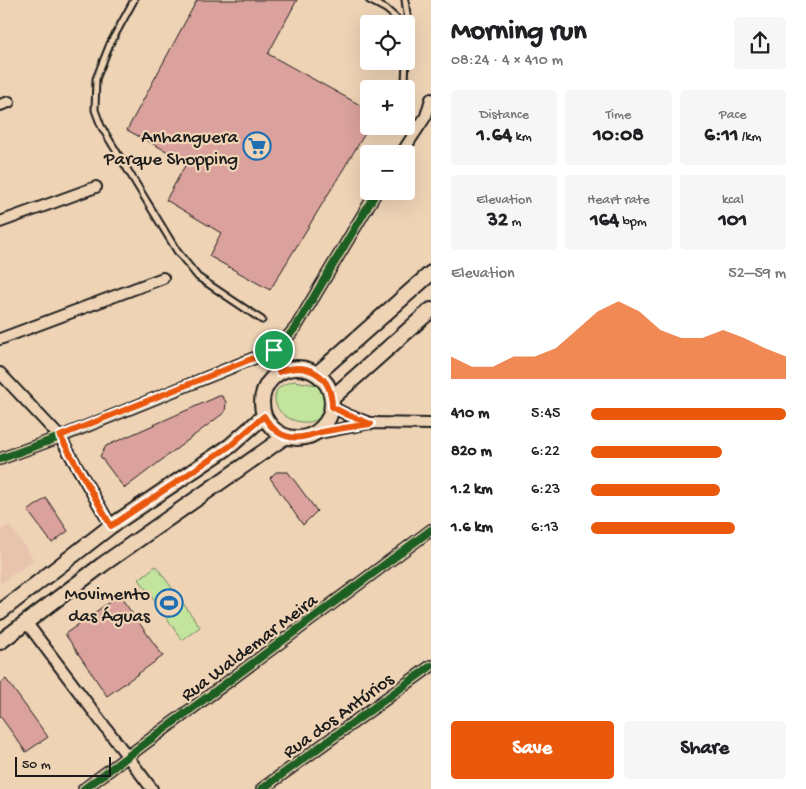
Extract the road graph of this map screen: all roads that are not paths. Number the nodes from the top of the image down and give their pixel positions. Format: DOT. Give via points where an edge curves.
graph roads {
  1 [pos="134,0"];
  2 [pos="370,0"];
  3 [pos="405,0"];
  4 [pos="393,15"];
  5 [pos="407,15"];
  6 [pos="431,99"];
  7 [pos="429,114"];
  8 [pos="407,145"];
  9 [pos="96,187"];
  10 [pos="372,200"];
  11 [pos="0,222"];
  12 [pos="431,273"];
  13 [pos="163,278"];
  14 [pos="431,310"];
  15 [pos="262,320"];
  16 [pos="0,339"];
  17 [pos="274,350"];
  18 [pos="279,372"];
  19 [pos="0,373"];
  20 [pos="317,374"];
  21 [pos="332,402"];
  22 [pos="264,416"];
  23 [pos="371,424"];
  24 [pos="431,424"];
  25 [pos="314,434"];
  26 [pos="60,436"];
  27 [pos="286,436"];
  28 [pos="0,459"];
  29 [pos="111,526"];
  30 [pos="431,530"];
  31 [pos="0,612"];
  32 [pos="26,622"];
  33 [pos="0,642"];
  34 [pos="431,666"];
  35 [pos="128,756"];
  36 [pos="84,789"];
  37 [pos="152,789"];
  38 [pos="262,789"];
  1 -- 15 [label="lane" via="110,44 96,79 95,110 101,126 177,251 198,277"];
  2 -- 4 [label="lane"];
  3 -- 5 [label="lane"];
  6 -- 7 [label="street"];
  7 -- 8 [label="street"];
  9 -- 11 [label="street"];
  10 -- 17 [label="street" via="296,327"];
  12 -- 20 [label="main road"];
  13 -- 16 [label="street"];
  14 -- 21 [label="main road"];
  17 -- 18 [label="street"];
  17 -- 26 [label="street"];
  18 -- 20 [label="main road" via="298,367"];
  18 -- 22 [label="main road" via="271,378 262,396"];
  19 -- 26 [label="street"];
  20 -- 21 [label="main road" via="329,389"];
  21 -- 23 [label="street" via="348,415"];
  21 -- 25 [label="main road" via="330,415"];
  22 -- 27 [label="main road" via="276,432"];
  22 -- 29 [label="main road" via="230,446"];
  23 -- 24 [label="street"];
  23 -- 25 [label="street"];
  25 -- 27 [label="main road" via="300,438"];
  26 -- 28 [label="street"];
  26 -- 29 [label="street"];
  27 -- 32 [label="main road"];
  29 -- 31 [label="main road"];
  30 -- 35 [label="street, Rua Waldemar Meira"];
  32 -- 33 [label="main road"];
  32 -- 35 [label="street"];
  34 -- 38 [label="street, Rua dos Antúrios"];
  35 -- 36 [label="street, Rua Waldemar Meira"];
  35 -- 37 [label="street"];
}
